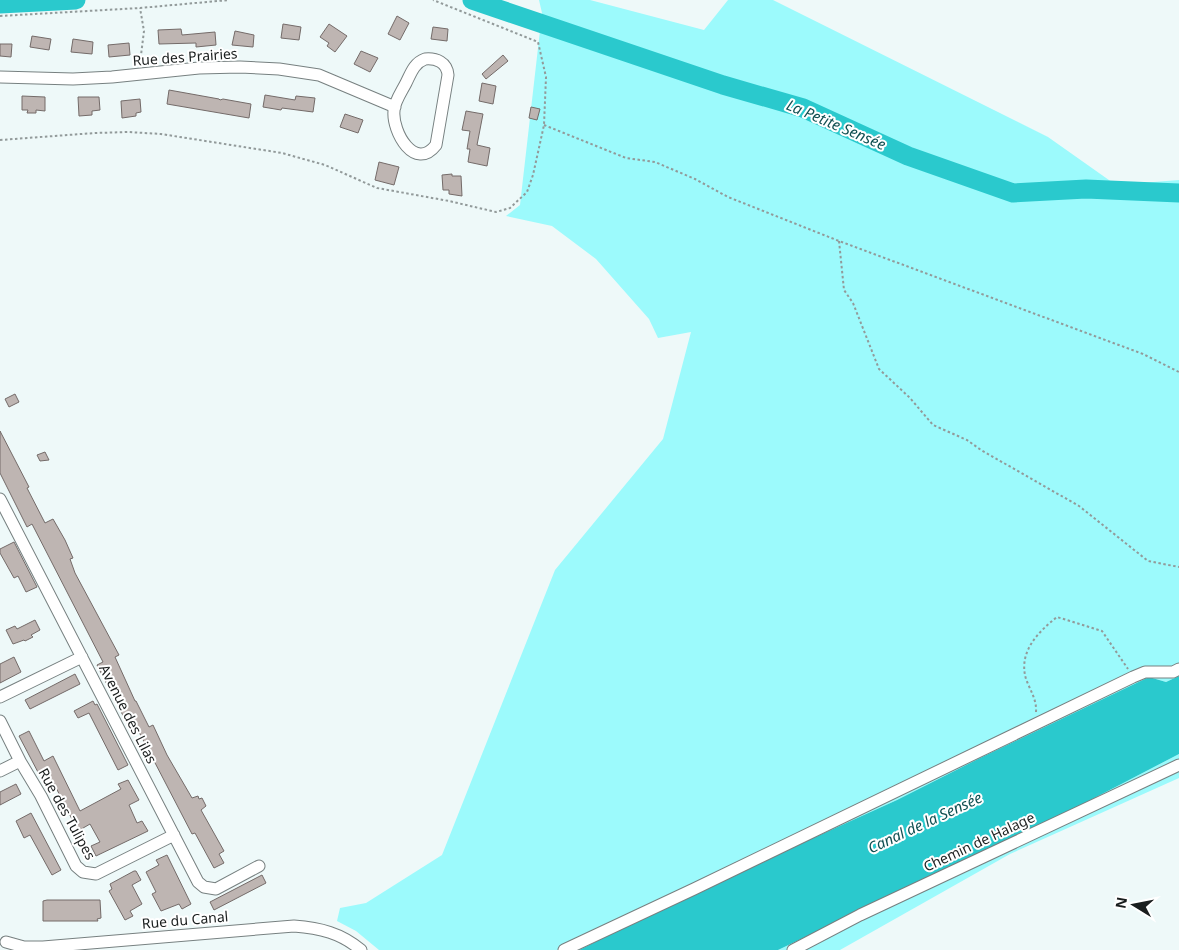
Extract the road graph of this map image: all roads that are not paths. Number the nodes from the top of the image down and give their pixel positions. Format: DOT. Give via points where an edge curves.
graph roads {
  1 [pos="0,77"];
  2 [pos="394,107"];
  3 [pos="0,499"];
  4 [pos="3,512"];
  5 [pos="82,657"];
  6 [pos="1179,669"];
  7 [pos="0,697"];
  8 [pos="0,721"];
  9 [pos="20,761"];
  10 [pos="1179,764"];
  11 [pos="0,771"];
  12 [pos="174,835"];
  13 [pos="259,866"];
  14 [pos="4,944"];
  15 [pos="361,950"];
  16 [pos="564,950"];
  17 [pos="793,950"];
  1 -- 2 [label="street, Rue des Prairies" via="74,79 212,67 251,68 302,72 328,78"];
  2 -- 2 [label="street" via="395,121 405,146 420,153 432,150 439,134 448,75 446,66 439,60 430,59 417,63"];
  3 -- 4 [label="street, Avenue des Lilas"];
  4 -- 5 [label="street, Avenue des Lilas"];
  5 -- 7 [label="street"];
  5 -- 12 [label="street, Avenue des Lilas"];
  6 -- 16 [label="street" via="1145,672"];
  8 -- 9 [label="street"];
  9 -- 11 [label="street"];
  9 -- 12 [label="street, Rue des Tulipes" via="76,866 83,872 96,874"];
  10 -- 17 [label="street, Chemin de Halage"];
  12 -- 13 [label="street, Avenue des Lilas" via="198,882 204,887 216,889"];
  14 -- 15 [label="street, Rue du Canal" via="44,946 294,926 338,934"];
}
